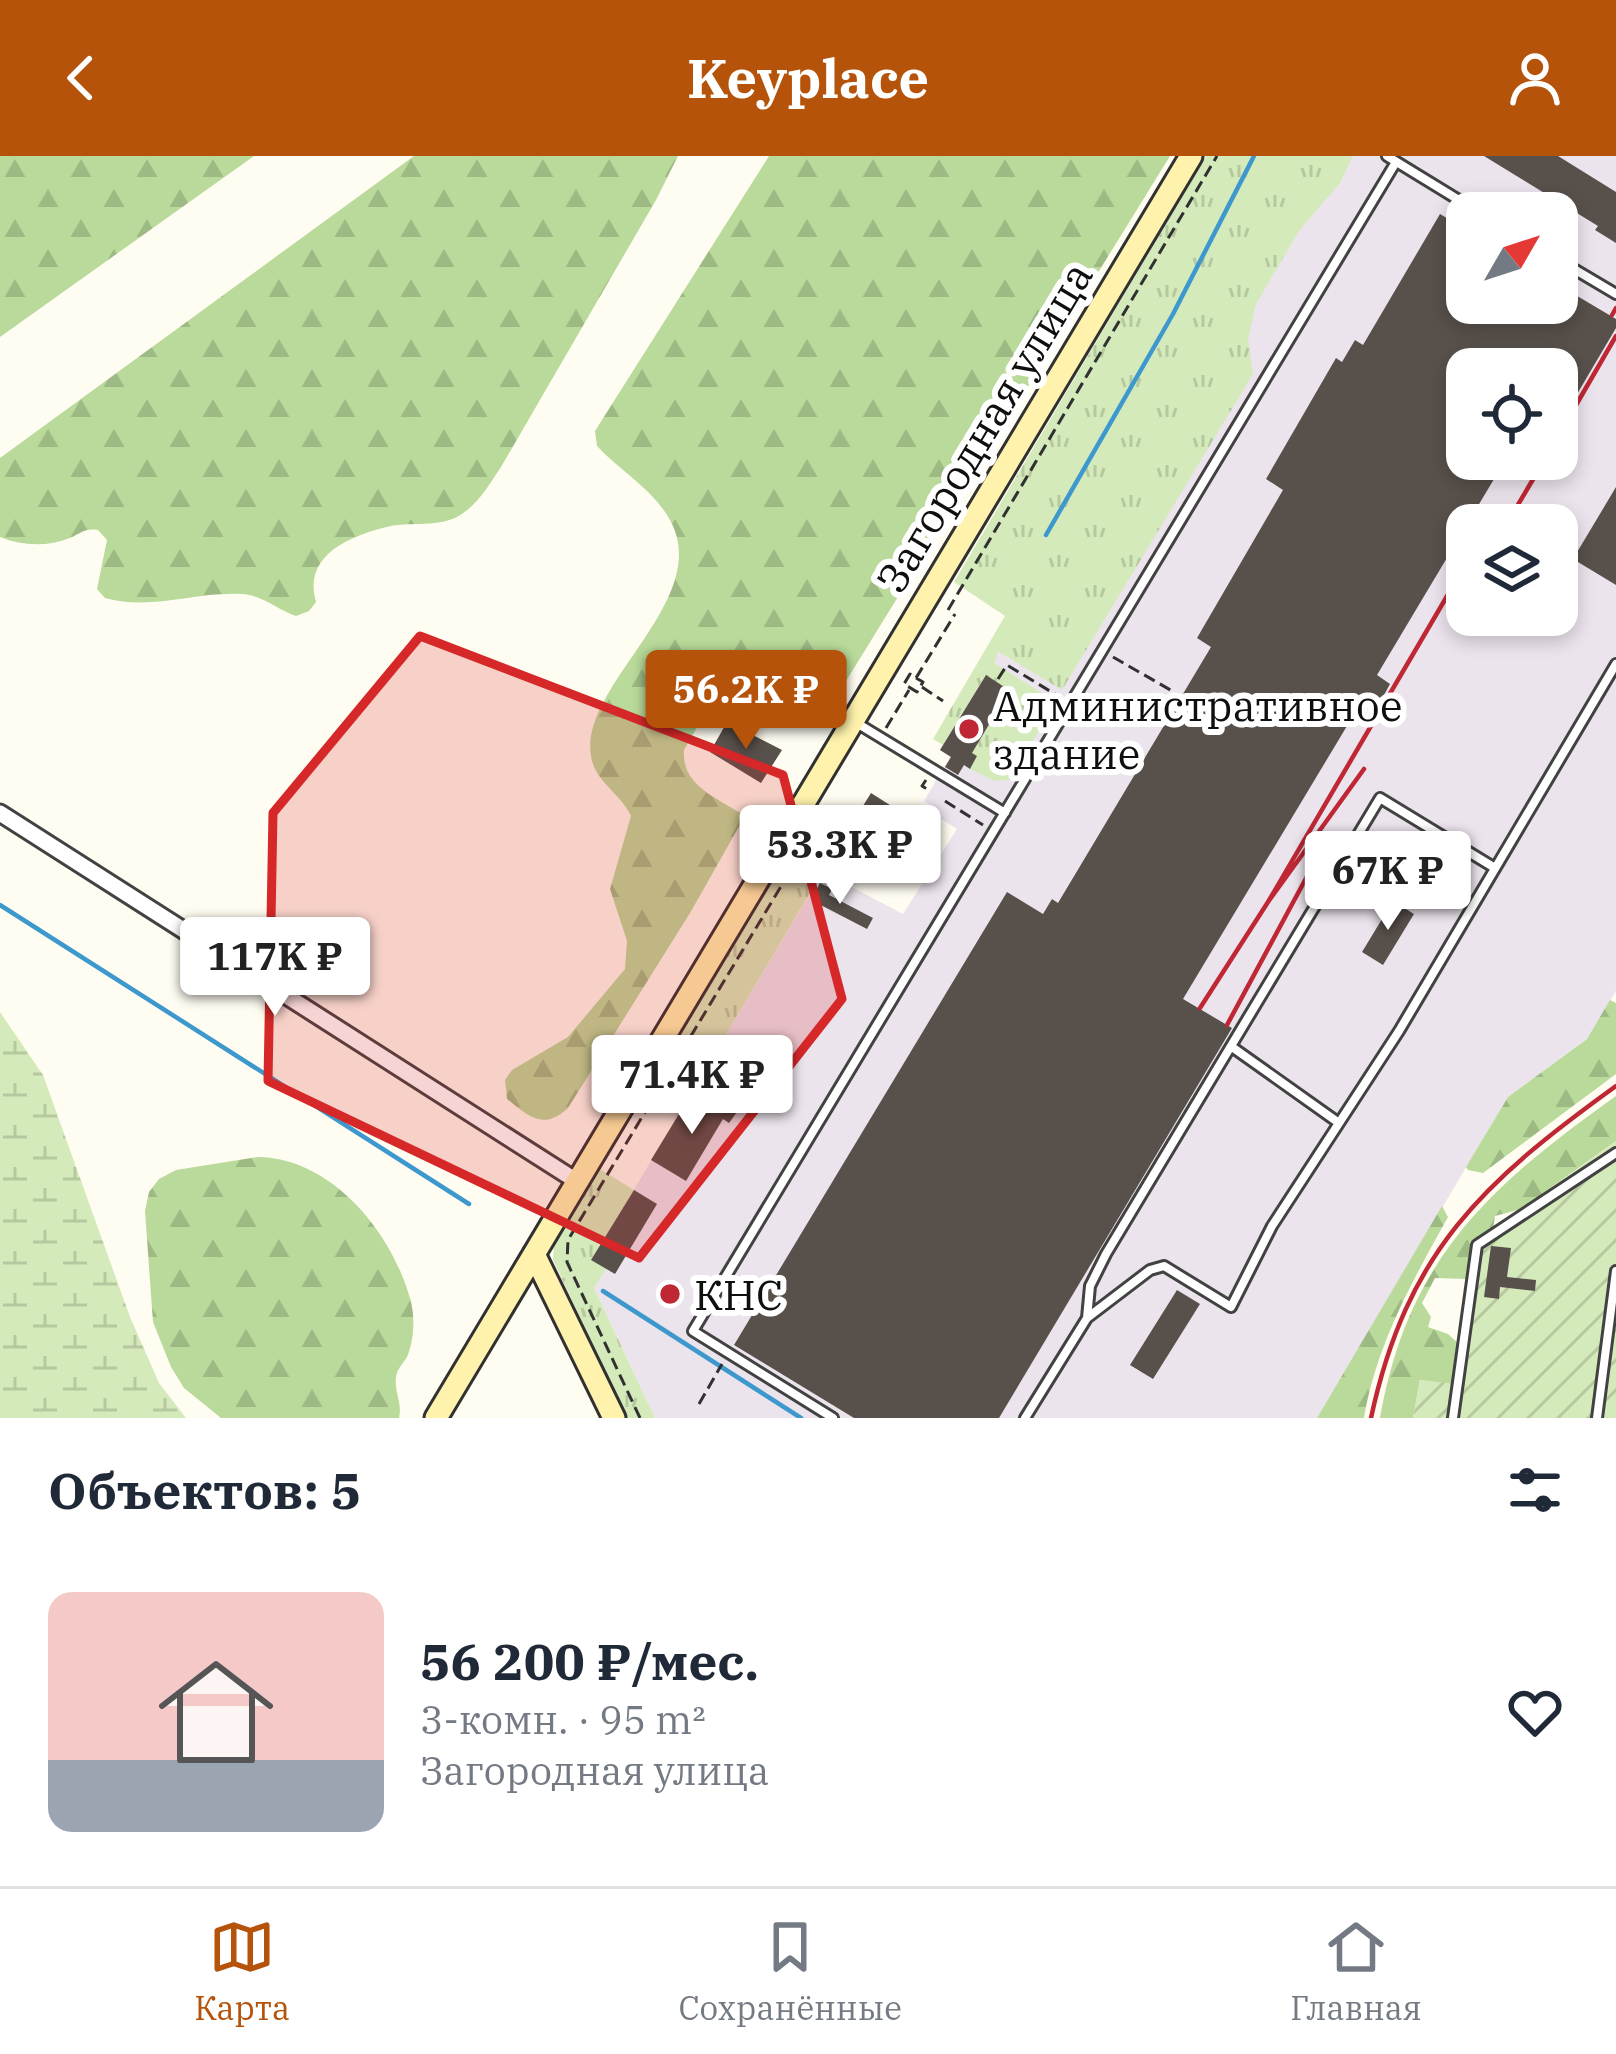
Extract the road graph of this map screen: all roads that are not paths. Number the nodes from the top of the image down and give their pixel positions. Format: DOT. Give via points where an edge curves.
graph roads {
  1 [pos="1191,156"];
  2 [pos="1387,156"];
  3 [pos="1396,162"];
  4 [pos="1446,192"];
  5 [pos="1578,271"];
  6 [pos="1616,294"];
  7 [pos="1616,664"];
  8 [pos="854,721"];
  9 [pos="0,813"];
  10 [pos="1004,813"];
  11 [pos="1495,868"];
  12 [pos="1232,1047"];
  13 [pos="1339,1124"];
  14 [pos="1616,1154"];
  15 [pos="578,1182"];
  16 [pos="534,1255"];
  17 [pos="1616,1270"];
  18 [pos="1087,1318"];
  19 [pos="436,1418"];
  20 [pos="614,1418"];
  21 [pos="833,1418"];
  22 [pos="1025,1418"];
  23 [pos="1453,1418"];
  24 [pos="1597,1418"];
  1 -- 8 [label="street, Загородная улица"];
  2 -- 3 [label="lane"];
  3 -- 4 [label="lane"];
  3 -- 10 [label="lane"];
  5 -- 6 [label="lane"];
  7 -- 11 [label="lane"];
  8 -- 10 [label="lane"];
  8 -- 15 [label="street, Загородная улица"];
  9 -- 15 [label="street"];
  10 -- 21 [label="lane" via="693,1331"];
  11 -- 12 [label="lane" via="1380,798"];
  11 -- 13 [label="lane"];
  12 -- 13 [label="lane"];
  12 -- 18 [label="lane" via="1096,1271"];
  13 -- 18 [label="lane" via="1272,1226 1232,1306 1164,1266"];
  14 -- 23 [label="lane" via="1477,1245"];
  15 -- 16 [label="street, Загородная улица"];
  16 -- 19 [label="street, Загородная улица"];
  16 -- 20 [label="street"];
  17 -- 24 [label="lane"];
  18 -- 22 [label="lane"];
}
